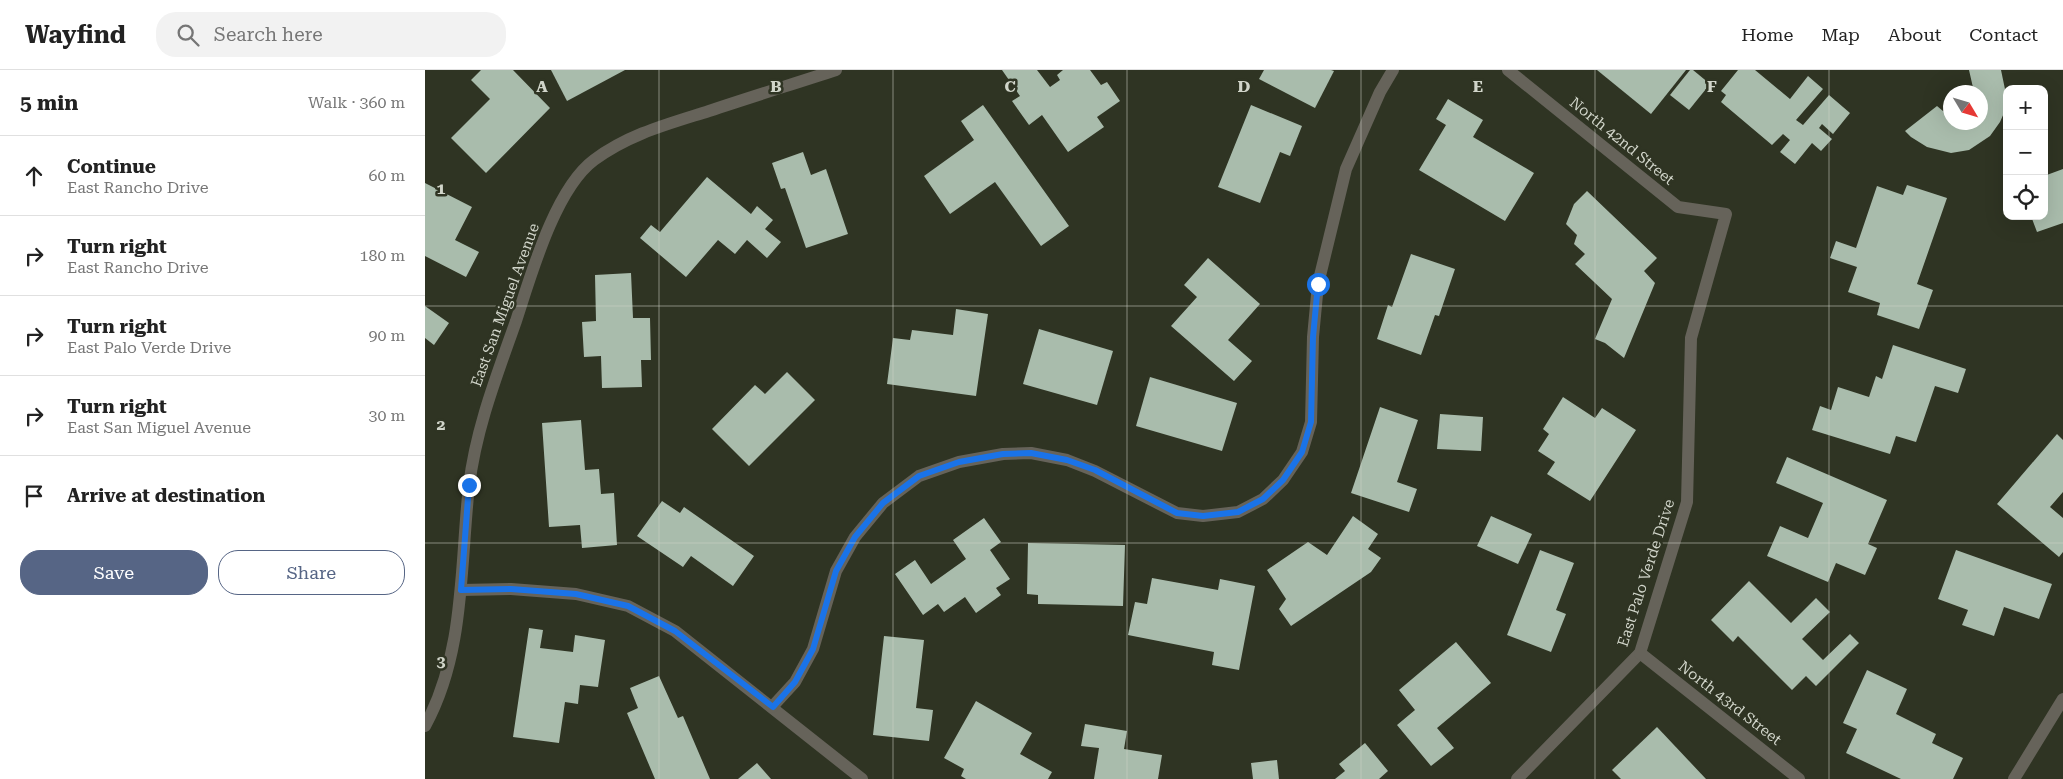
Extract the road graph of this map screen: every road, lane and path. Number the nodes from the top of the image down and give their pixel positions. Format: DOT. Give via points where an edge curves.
graph roads {
  1 [pos="836,70"];
  2 [pos="1393,70"];
  3 [pos="1508,70"];
  4 [pos="1726,214"];
  5 [pos="461,590"];
  6 [pos="1640,653"];
  7 [pos="2063,699"];
  8 [pos="773,707"];
  9 [pos="425,726"];
  10 [pos="861,779"];
  11 [pos="1517,779"];
  12 [pos="1799,779"];
  13 [pos="2014,779"];
  1 -- 5 [label="street, East San Miguel Avenue" via="637,134 593,160 574,180 539,252 478,433 469,485"];
  2 -- 8 [label="street" via="1346,170 1318,284 1311,422 1302,452 1283,480 1263,499 1238,512 1203,516 1177,513 1095,470 1031,453 959,462 919,476 883,503 855,537 836,571 813,649 795,682"];
  3 -- 4 [label="street, North 42nd Street" via="1679,207"];
  4 -- 6 [label="street, East Palo Verde Drive" via="1691,338 1687,502"];
  5 -- 8 [label="street" via="511,589 576,594 628,606 675,631"];
  5 -- 9 [label="street, East San Miguel Avenue" via="456,633 437,703"];
  6 -- 11 [label="street, East Palo Verde Drive"];
  6 -- 12 [label="street, North 43rd Street"];
  7 -- 13 [label="street"];
  8 -- 10 [label="street"];
}
